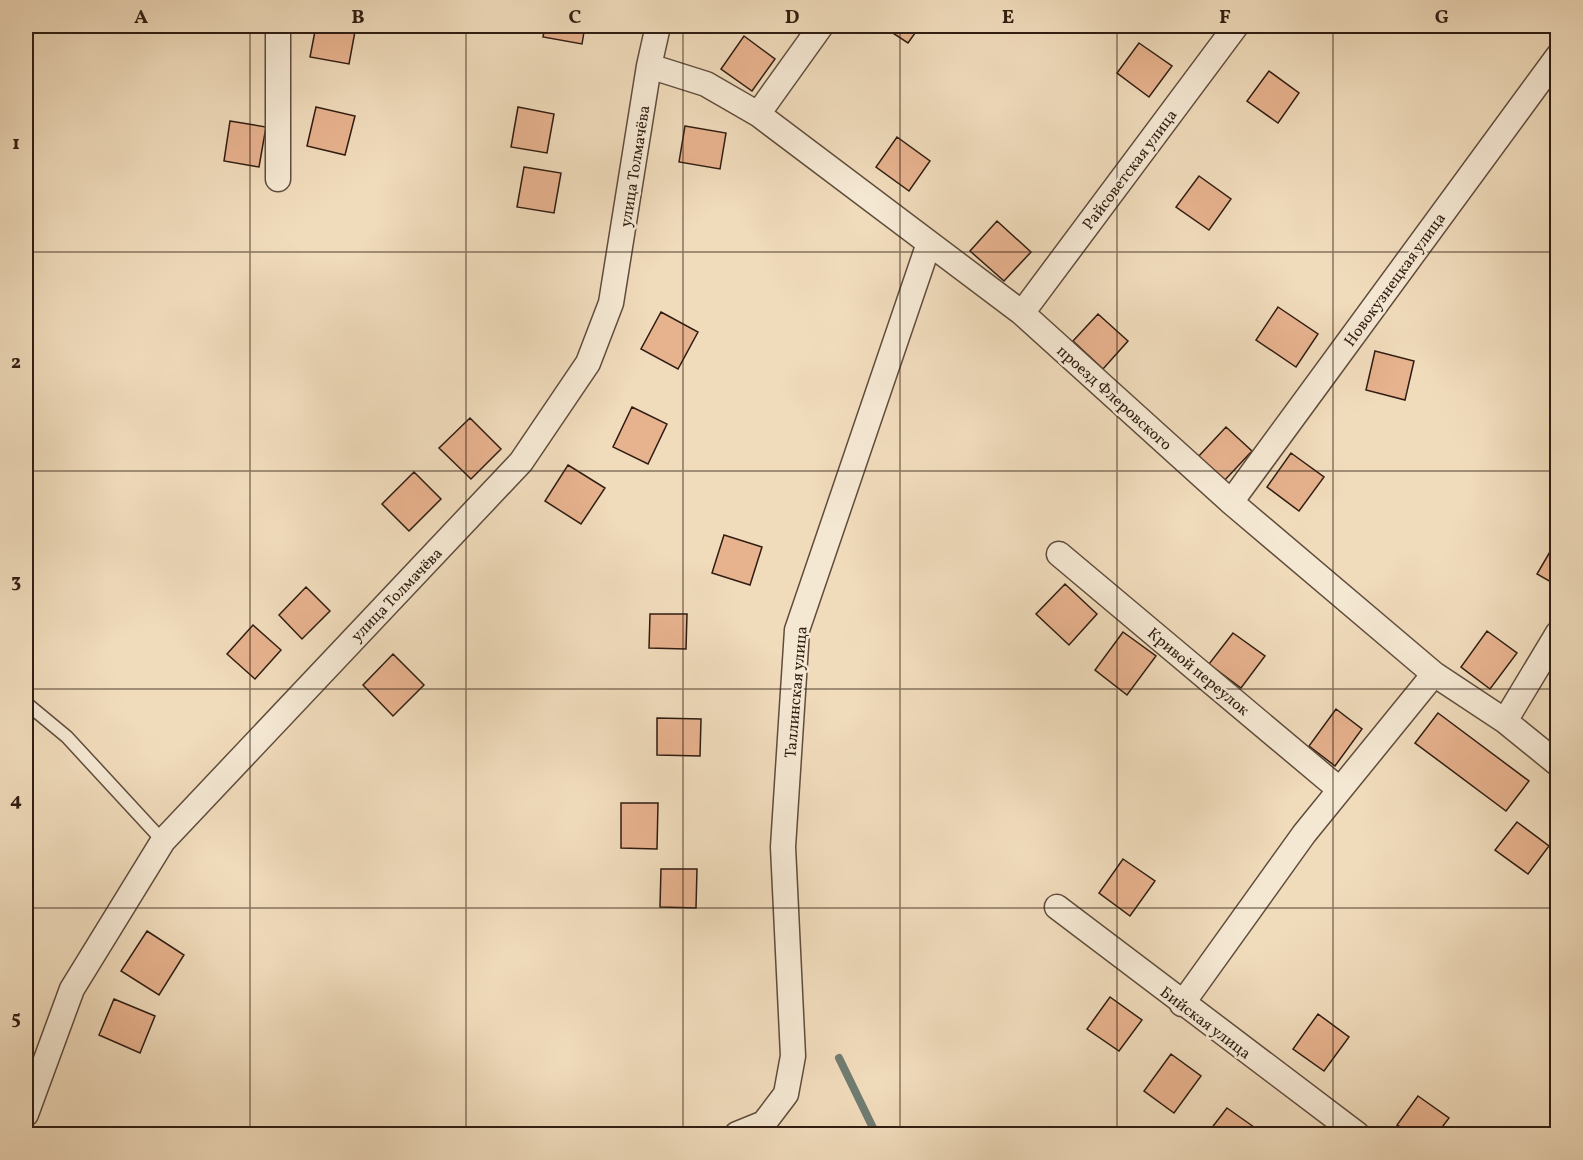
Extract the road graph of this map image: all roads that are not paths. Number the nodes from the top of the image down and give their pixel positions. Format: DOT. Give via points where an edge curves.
graph roads {
  1 [pos="278,26"];
  2 [pos="658,26"];
  3 [pos="822,26"];
  4 [pos="1236,26"];
  5 [pos="1557,56"];
  6 [pos="649,66"];
  7 [pos="758,114"];
  8 [pos="278,179"];
  9 [pos="928,243"];
  10 [pos="1022,313"];
  11 [pos="1231,502"];
  12 [pos="1059,554"];
  13 [pos="1557,633"];
  14 [pos="1434,674"];
  15 [pos="26,704"];
  16 [pos="1505,721"];
  17 [pos="1557,764"];
  18 [pos="1339,789"];
  19 [pos="163,841"];
  20 [pos="1057,907"];
  21 [pos="1182,1004"];
  22 [pos="26,1114"];
  23 [pos="737,1134"];
  24 [pos="1357,1134"];
  1 -- 8 [label="street"];
  2 -- 6 [label="street, улица Толмачёва"];
  3 -- 7 [label="street"];
  4 -- 10 [label="street, Райсоветская улица"];
  5 -- 11 [label="street, Новокузнецкая улица"];
  6 -- 7 [label="street, проезд Флеровского" via="706,84"];
  6 -- 19 [label="street, улица Толмачёва" via="611,303 588,363 521,462"];
  7 -- 9 [label="street, проезд Флеровского"];
  9 -- 10 [label="street, проезд Флеровского"];
  9 -- 23 [label="street, Таллинская улица" via="797,630 783,847 793,1056 786,1094 764,1123"];
  10 -- 11 [label="street, проезд Флеровского"];
  11 -- 14 [label="street, проезд Флеровского"];
  12 -- 18 [label="street, Кривой переулок"];
  13 -- 16 [label="street"];
  14 -- 16 [label="street, проезд Флеровского"];
  14 -- 18 [label="street"];
  15 -- 19 [label="lane" via="67,737"];
  16 -- 17 [label="street, проезд Флеровского"];
  18 -- 21 [label="street"];
  19 -- 22 [label="street, улица Толмачёва" via="72,989"];
  20 -- 21 [label="street, Бийская улица"];
  21 -- 24 [label="street, Бийская улица"];
}
